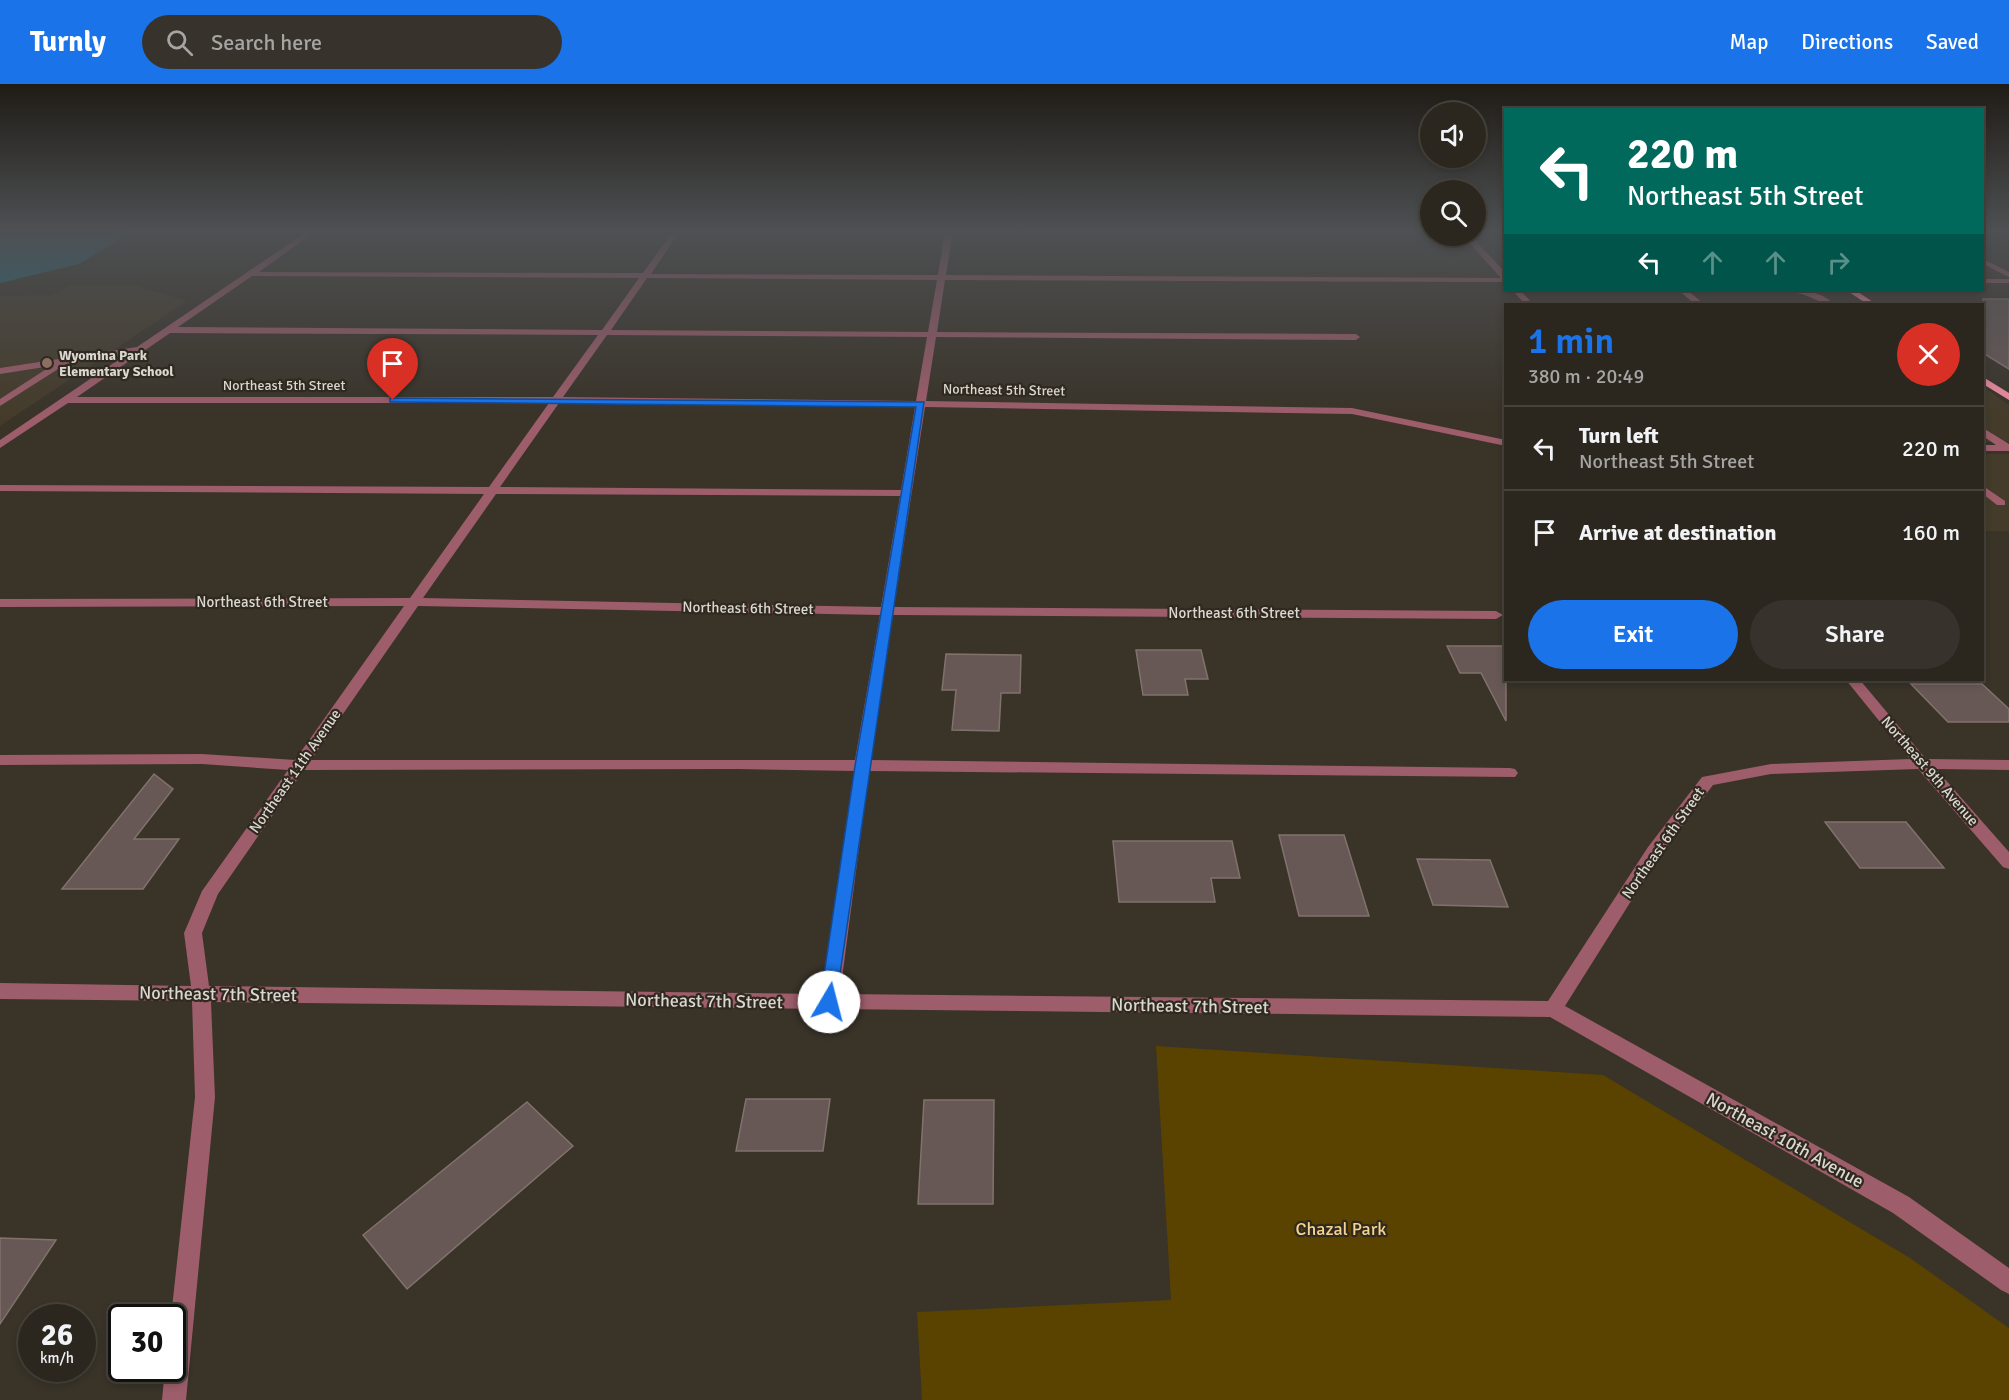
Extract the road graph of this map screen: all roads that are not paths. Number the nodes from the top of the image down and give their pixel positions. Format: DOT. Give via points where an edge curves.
graph roads {
  1 [pos="225,292"];
  2 [pos="632,292"];
  3 [pos="940,292"];
  4 [pos="1685,292"];
  5 [pos="1803,292"];
  6 [pos="1854,292"];
  7 [pos="1699,303"];
  8 [pos="1828,303"];
  9 [pos="1870,303"];
  10 [pos="169,330"];
  11 [pos="604,333"];
  12 [pos="933,334"];
  13 [pos="1356,337"];
  14 [pos="142,349"];
  15 [pos="65,361"];
  16 [pos="0,371"];
  17 [pos="1984,381"];
  18 [pos="2009,397"];
  19 [pos="67,400"];
  20 [pos="556,400"];
  21 [pos="0,403"];
  22 [pos="921,404"];
  23 [pos="1984,431"];
  24 [pos="1504,443"];
  25 [pos="0,445"];
  26 [pos="1984,448"];
  27 [pos="2008,448"];
  28 [pos="0,488"];
  29 [pos="1984,490"];
  30 [pos="492,492"];
  31 [pos="907,493"];
  32 [pos="2001,504"];
  33 [pos="415,602"];
  34 [pos="0,603"];
  35 [pos="887,611"];
  36 [pos="1496,615"];
  37 [pos="1853,681"];
  38 [pos="0,760"];
  39 [pos="1922,764"];
  40 [pos="298,765"];
  41 [pos="2009,765"];
  42 [pos="862,766"];
  43 [pos="1510,773"];
  44 [pos="2009,863"];
  45 [pos="0,991"];
  46 [pos="201,994"];
  47 [pos="829,1002"];
  48 [pos="1553,1009"];
  49 [pos="2009,1282"];
  50 [pos="174,1400"];
  1 -- 10 [label="street"];
  2 -- 11 [label="street, Northeast 11th Avenue"];
  3 -- 12 [label="street"];
  4 -- 7 [label="street"];
  5 -- 8 [label="street"];
  6 -- 9 [label="main road"];
  10 -- 11 [label="street"];
  10 -- 14 [label="street"];
  11 -- 12 [label="street"];
  11 -- 20 [label="street, Northeast 11th Avenue"];
  12 -- 13 [label="street"];
  12 -- 22 [label="street"];
  14 -- 15 [label="street"];
  14 -- 19 [label="street"];
  15 -- 16 [label="street"];
  15 -- 21 [label="street"];
  17 -- 18 [label="main road"];
  19 -- 20 [label="street, Northeast 5th Street"];
  19 -- 25 [label="street"];
  20 -- 22 [label="street, Northeast 5th Street"];
  20 -- 30 [label="street, Northeast 11th Avenue"];
  22 -- 24 [label="street, Northeast 5th Street" via="1352,411"];
  22 -- 31 [label="street"];
  23 -- 27 [label="street"];
  26 -- 27 [label="street"];
  28 -- 30 [label="street"];
  29 -- 32 [label="street"];
  30 -- 31 [label="street"];
  30 -- 33 [label="street, Northeast 11th Avenue"];
  31 -- 35 [label="street"];
  33 -- 34 [label="street, Northeast 6th Street"];
  33 -- 35 [label="street, Northeast 6th Street"];
  33 -- 40 [label="street, Northeast 11th Avenue"];
  35 -- 36 [label="street, Northeast 6th Street"];
  35 -- 42 [label="street"];
  37 -- 39 [label="street, Northeast 9th Avenue"];
  38 -- 40 [label="street" via="202,759"];
  39 -- 41 [label="street, Northeast 6th Street"];
  39 -- 44 [label="street, Northeast 9th Avenue"];
  39 -- 48 [label="street, Northeast 6th Street" via="1771,769 1708,781 1654,851"];
  40 -- 42 [label="street"];
  40 -- 46 [label="street, Northeast 11th Avenue" via="210,891 193,933"];
  42 -- 43 [label="street"];
  42 -- 47 [label="street"];
  45 -- 46 [label="street, Northeast 7th Street"];
  46 -- 47 [label="street, Northeast 7th Street"];
  46 -- 50 [label="street, Northeast 11th Avenue" via="205,1097"];
  47 -- 48 [label="street, Northeast 7th Street"];
  48 -- 49 [label="street, Northeast 10th Avenue" via="1901,1205"];
}
